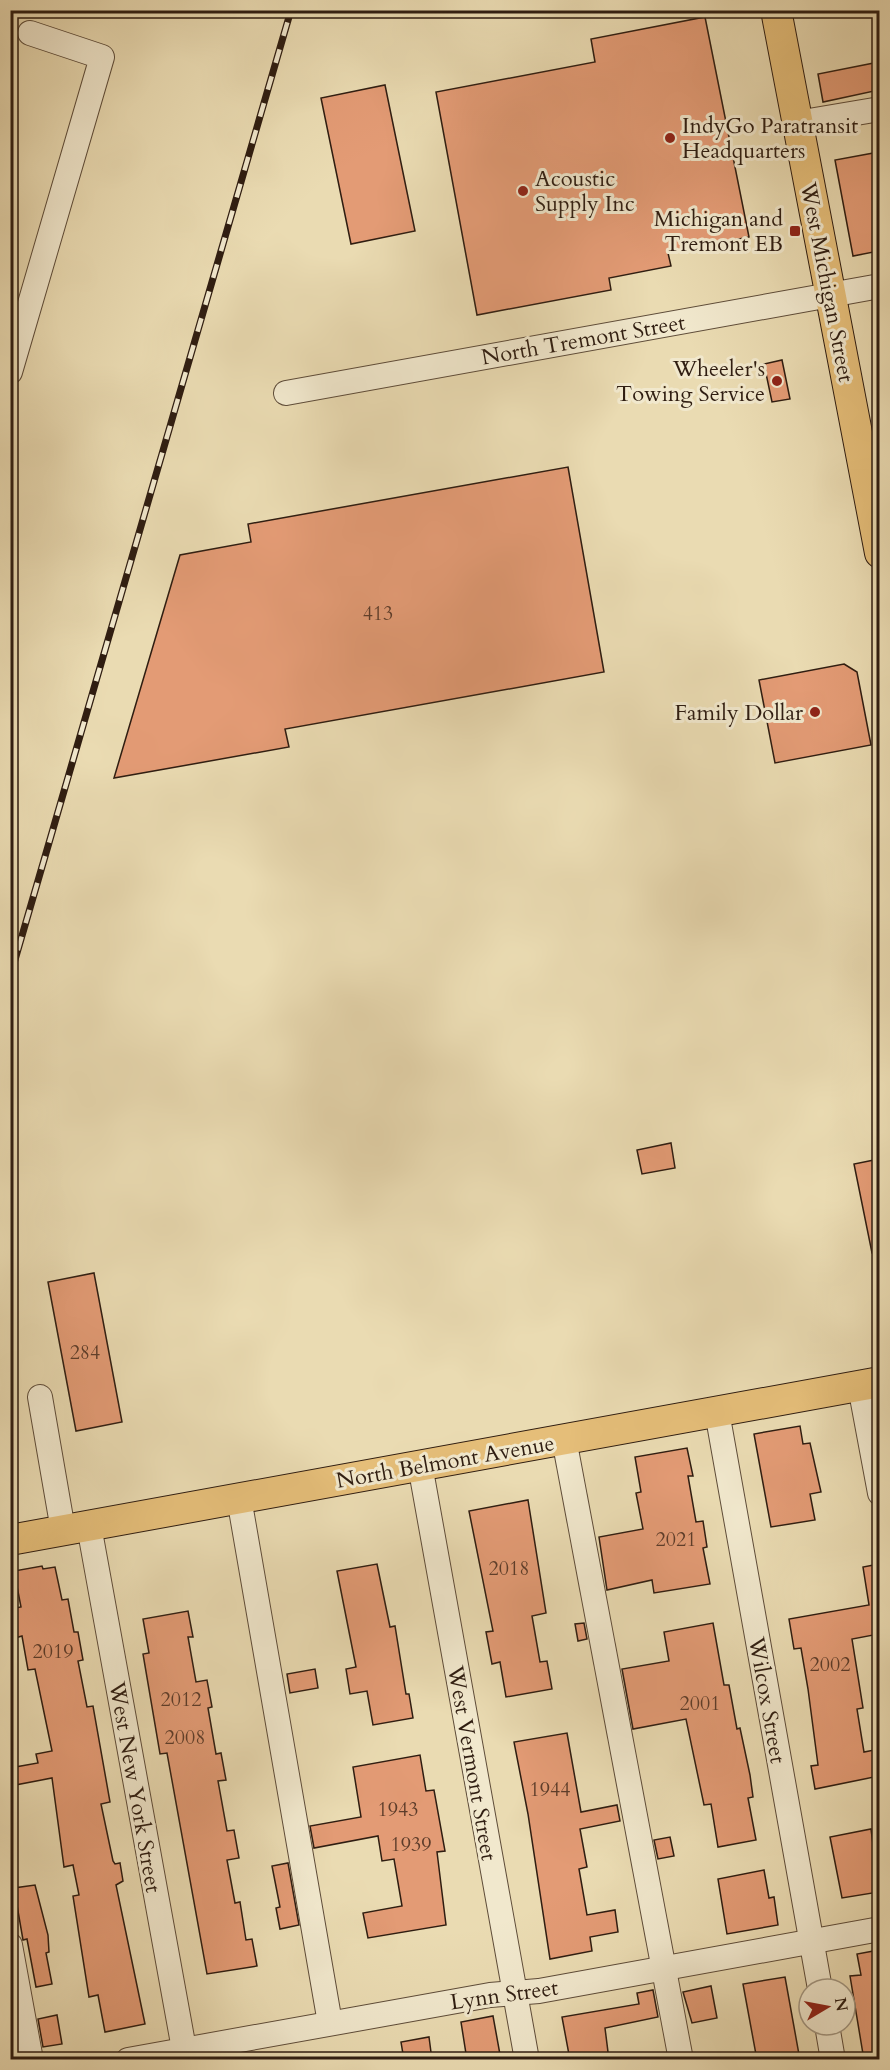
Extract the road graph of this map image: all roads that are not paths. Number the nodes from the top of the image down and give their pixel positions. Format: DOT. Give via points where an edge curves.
graph roads {
  1 [pos="776,10"];
  2 [pos="30,33"];
  3 [pos="879,109"];
  4 [pos="797,123"];
  5 [pos="879,286"];
  6 [pos="830,294"];
  7 [pos="10,372"];
  8 [pos="286,393"];
  9 [pos="879,553"];
  10 [pos="870,1384"];
  11 [pos="40,1397"];
  12 [pos="717,1412"];
  13 [pos="564,1439"];
  14 [pos="420,1466"];
  15 [pos="879,1493"];
  16 [pos="239,1498"];
  17 [pos="76,1528"];
  18 [pos="10,1540"];
  19 [pos="879,1929"];
  20 [pos="811,1941"];
  21 [pos="10,1945"];
  22 [pos="664,1968"];
  23 [pos="818,1977"];
  24 [pos="514,1993"];
  25 [pos="330,2023"];
  26 [pos="829,2037"];
  27 [pos="184,2049"];
  28 [pos="31,2060"];
  29 [pos="128,2060"];
  30 [pos="527,2060"];
  31 [pos="681,2060"];
  32 [pos="833,2060"];
  1 -- 4 [label="main road, West Michigan Street"];
  2 -- 7 [label="street" via="102,57"];
  3 -- 4 [label="street"];
  4 -- 6 [label="main road, West Michigan Street"];
  5 -- 6 [label="street, North Tremont Street"];
  6 -- 8 [label="street, North Tremont Street"];
  6 -- 9 [label="main road, West Michigan Street"];
  10 -- 12 [label="main road, North Belmont Avenue"];
  10 -- 15 [label="street"];
  11 -- 17 [label="street, West New York Street"];
  12 -- 13 [label="main road, North Belmont Avenue"];
  12 -- 20 [label="street, Wilcox Street"];
  13 -- 14 [label="main road, North Belmont Avenue"];
  13 -- 22 [label="street"];
  14 -- 16 [label="main road, North Belmont Avenue"];
  14 -- 24 [label="street, West Vermont Street"];
  16 -- 17 [label="main road, North Belmont Avenue"];
  16 -- 25 [label="street"];
  17 -- 18 [label="main road, North Belmont Avenue"];
  17 -- 27 [label="street, West New York Street"];
  19 -- 20 [label="street, Lynn Street"];
  20 -- 22 [label="street, Lynn Street"];
  20 -- 23 [label="street, Wilcox Street"];
  21 -- 28 [label="street"];
  22 -- 24 [label="street, Lynn Street"];
  22 -- 31 [label="street"];
  24 -- 25 [label="street, Lynn Street"];
  24 -- 30 [label="street, West Vermont Street"];
  25 -- 27 [label="street, Lynn Street"];
  26 -- 32 [label="street"];
  27 -- 29 [label="street, Lynn Street"];
}
